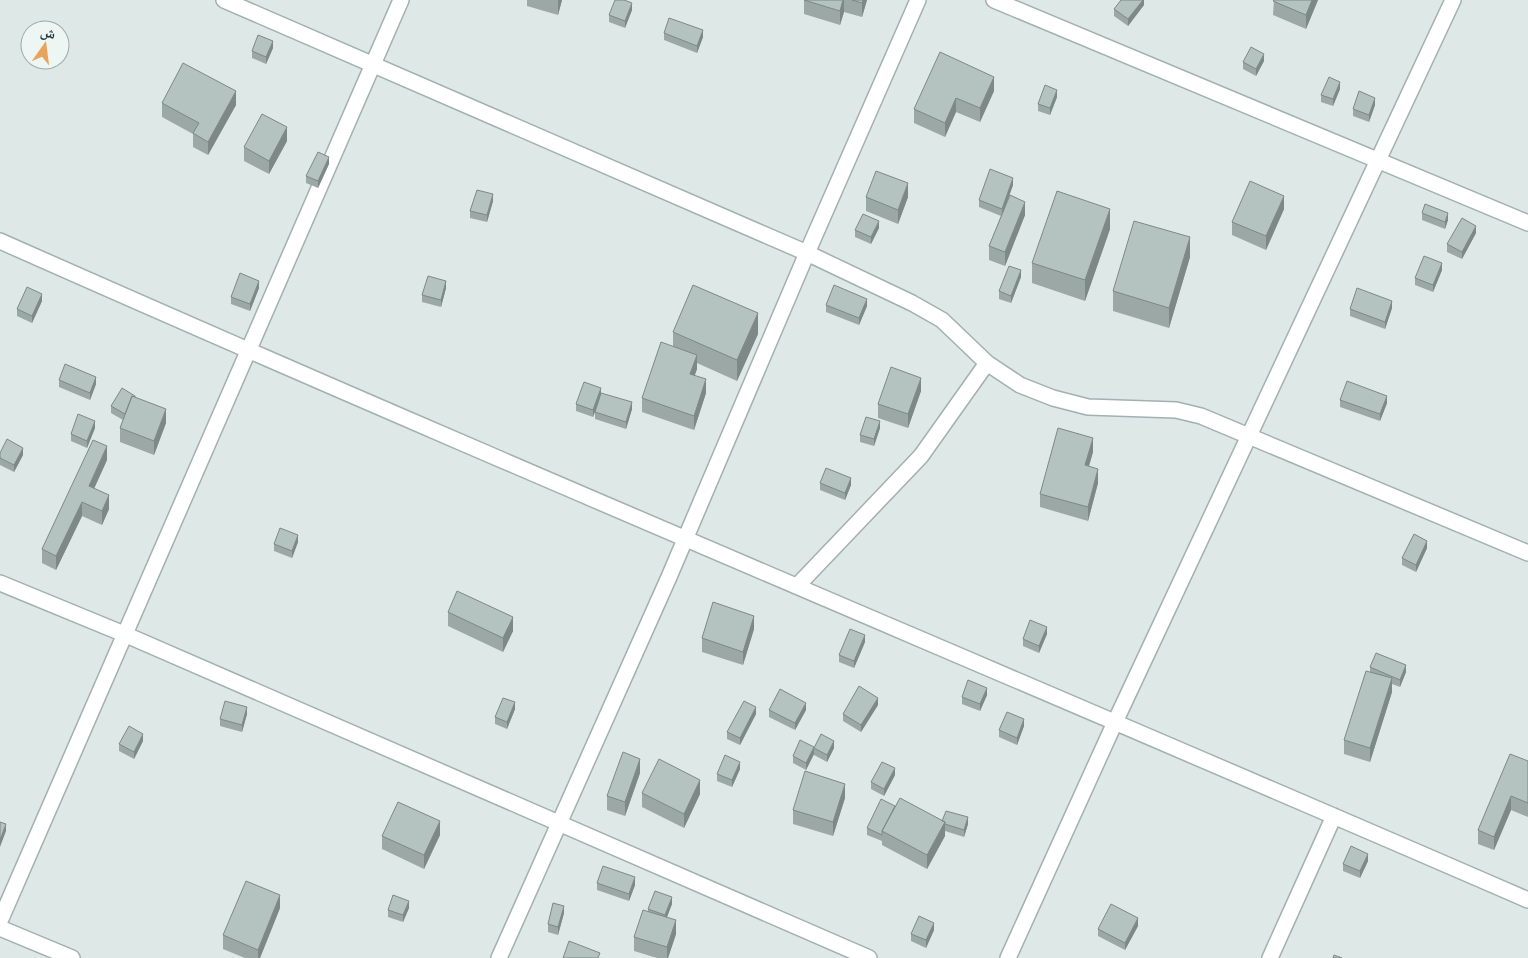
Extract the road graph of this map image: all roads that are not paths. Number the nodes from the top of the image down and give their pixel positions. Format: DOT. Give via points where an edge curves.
graph roads {
  1 [pos="224,0"];
  2 [pos="401,0"];
  3 [pos="918,0"];
  4 [pos="994,0"];
  5 [pos="1453,0"];
  6 [pos="372,66"];
  7 [pos="1379,162"];
  8 [pos="1528,223"];
  9 [pos="0,242"];
  10 [pos="807,253"];
  11 [pos="248,351"];
  12 [pos="987,363"];
  13 [pos="1250,436"];
  14 [pos="685,538"];
  15 [pos="1528,553"];
  16 [pos="0,583"];
  17 [pos="798,585"];
  18 [pos="124,634"];
  19 [pos="1116,720"];
  20 [pos="1334,816"];
  21 [pos="559,823"];
  22 [pos="1528,900"];
  23 [pos="0,921"];
  24 [pos="0,928"];
  25 [pos="72,958"];
  26 [pos="499,958"];
  27 [pos="869,958"];
  28 [pos="1008,958"];
  29 [pos="1270,958"];
  1 -- 6 [label="street"];
  2 -- 6 [label="street"];
  3 -- 10 [label="street"];
  4 -- 7 [label="street"];
  5 -- 7 [label="street"];
  6 -- 10 [label="street"];
  6 -- 11 [label="street"];
  7 -- 8 [label="street"];
  7 -- 13 [label="street"];
  9 -- 11 [label="street"];
  10 -- 12 [label="street" via="912,302 942,320"];
  10 -- 14 [label="street"];
  11 -- 14 [label="street"];
  11 -- 18 [label="street"];
  12 -- 13 [label="street" via="1020,385 1053,398 1088,406 1176,410 1201,416"];
  12 -- 17 [label="street" via="921,456"];
  13 -- 15 [label="street"];
  13 -- 19 [label="street"];
  14 -- 17 [label="street"];
  14 -- 21 [label="street"];
  16 -- 18 [label="street"];
  17 -- 19 [label="street"];
  18 -- 21 [label="street"];
  18 -- 23 [label="street"];
  19 -- 20 [label="street"];
  19 -- 28 [label="street"];
  20 -- 22 [label="street"];
  20 -- 29 [label="street"];
  21 -- 26 [label="street"];
  21 -- 27 [label="street"];
  24 -- 25 [label="street"];
}
